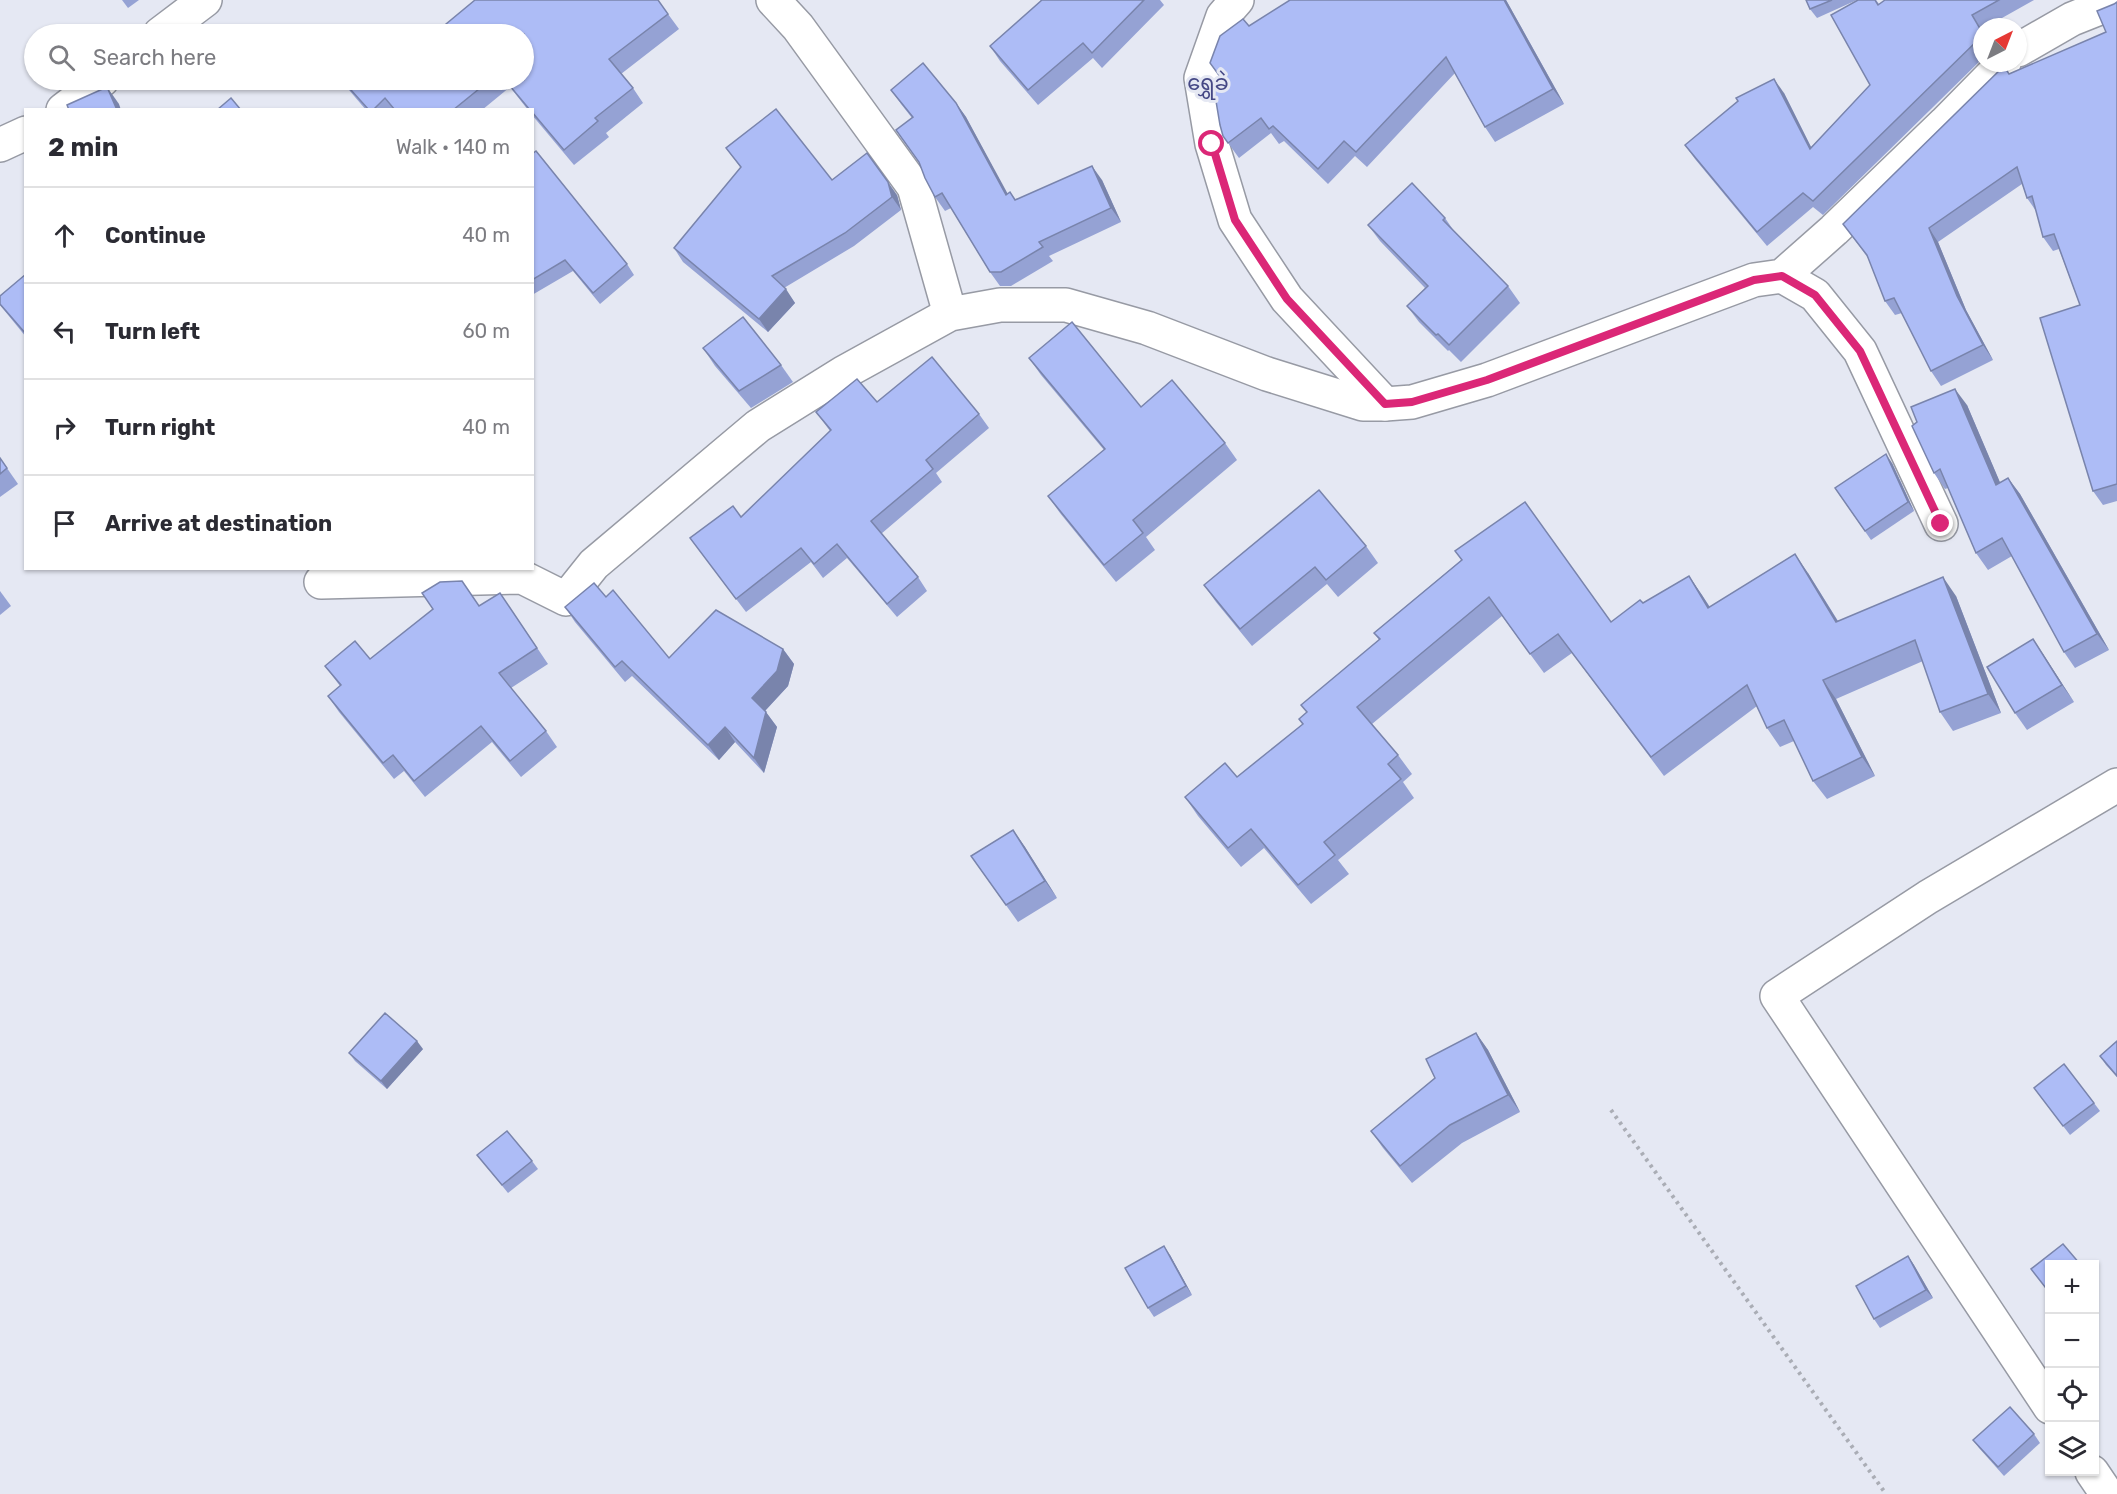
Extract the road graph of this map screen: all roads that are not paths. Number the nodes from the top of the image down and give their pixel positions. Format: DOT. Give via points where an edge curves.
graph roads {
  1 [pos="205,0"];
  2 [pos="773,0"];
  3 [pos="1237,0"];
  4 [pos="2117,1"];
  5 [pos="173,24"];
  6 [pos="2027,45"];
  7 [pos="1995,72"];
  8 [pos="89,90"];
  9 [pos="66,108"];
  10 [pos="24,134"];
  11 [pos="0,145"];
  12 [pos="1782,276"];
  13 [pos="950,314"];
  14 [pos="1385,404"];
  15 [pos="1941,524"];
  16 [pos="321,582"];
  17 [pos="2117,785"];
  18 [pos="2045,1401"];
  19 [pos="2095,1476"];
  20 [pos="2107,1494"];
  1 -- 5 [label="street"];
  2 -- 13 [label="street" via="798,27 914,187"];
  3 -- 14 [label="street" via="1223,16 1201,78 1212,144 1235,220 1287,299"];
  4 -- 6 [label="street" via="2072,19"];
  7 -- 12 [label="street" via="1843,222"];
  8 -- 9 [label="street"];
  10 -- 11 [label="street"];
  12 -- 14 [label="street" via="1754,280 1487,380 1412,402"];
  12 -- 15 [label="street" via="1815,295 1860,351"];
  13 -- 14 [label="street" via="1000,305 1066,305 1147,328 1267,374 1363,405"];
  13 -- 16 [label="street" via="758,426 594,564 566,599 522,577"];
  17 -- 18 [label="street" via="1928,897 1778,996"];
  19 -- 20 [label="street"];
}
